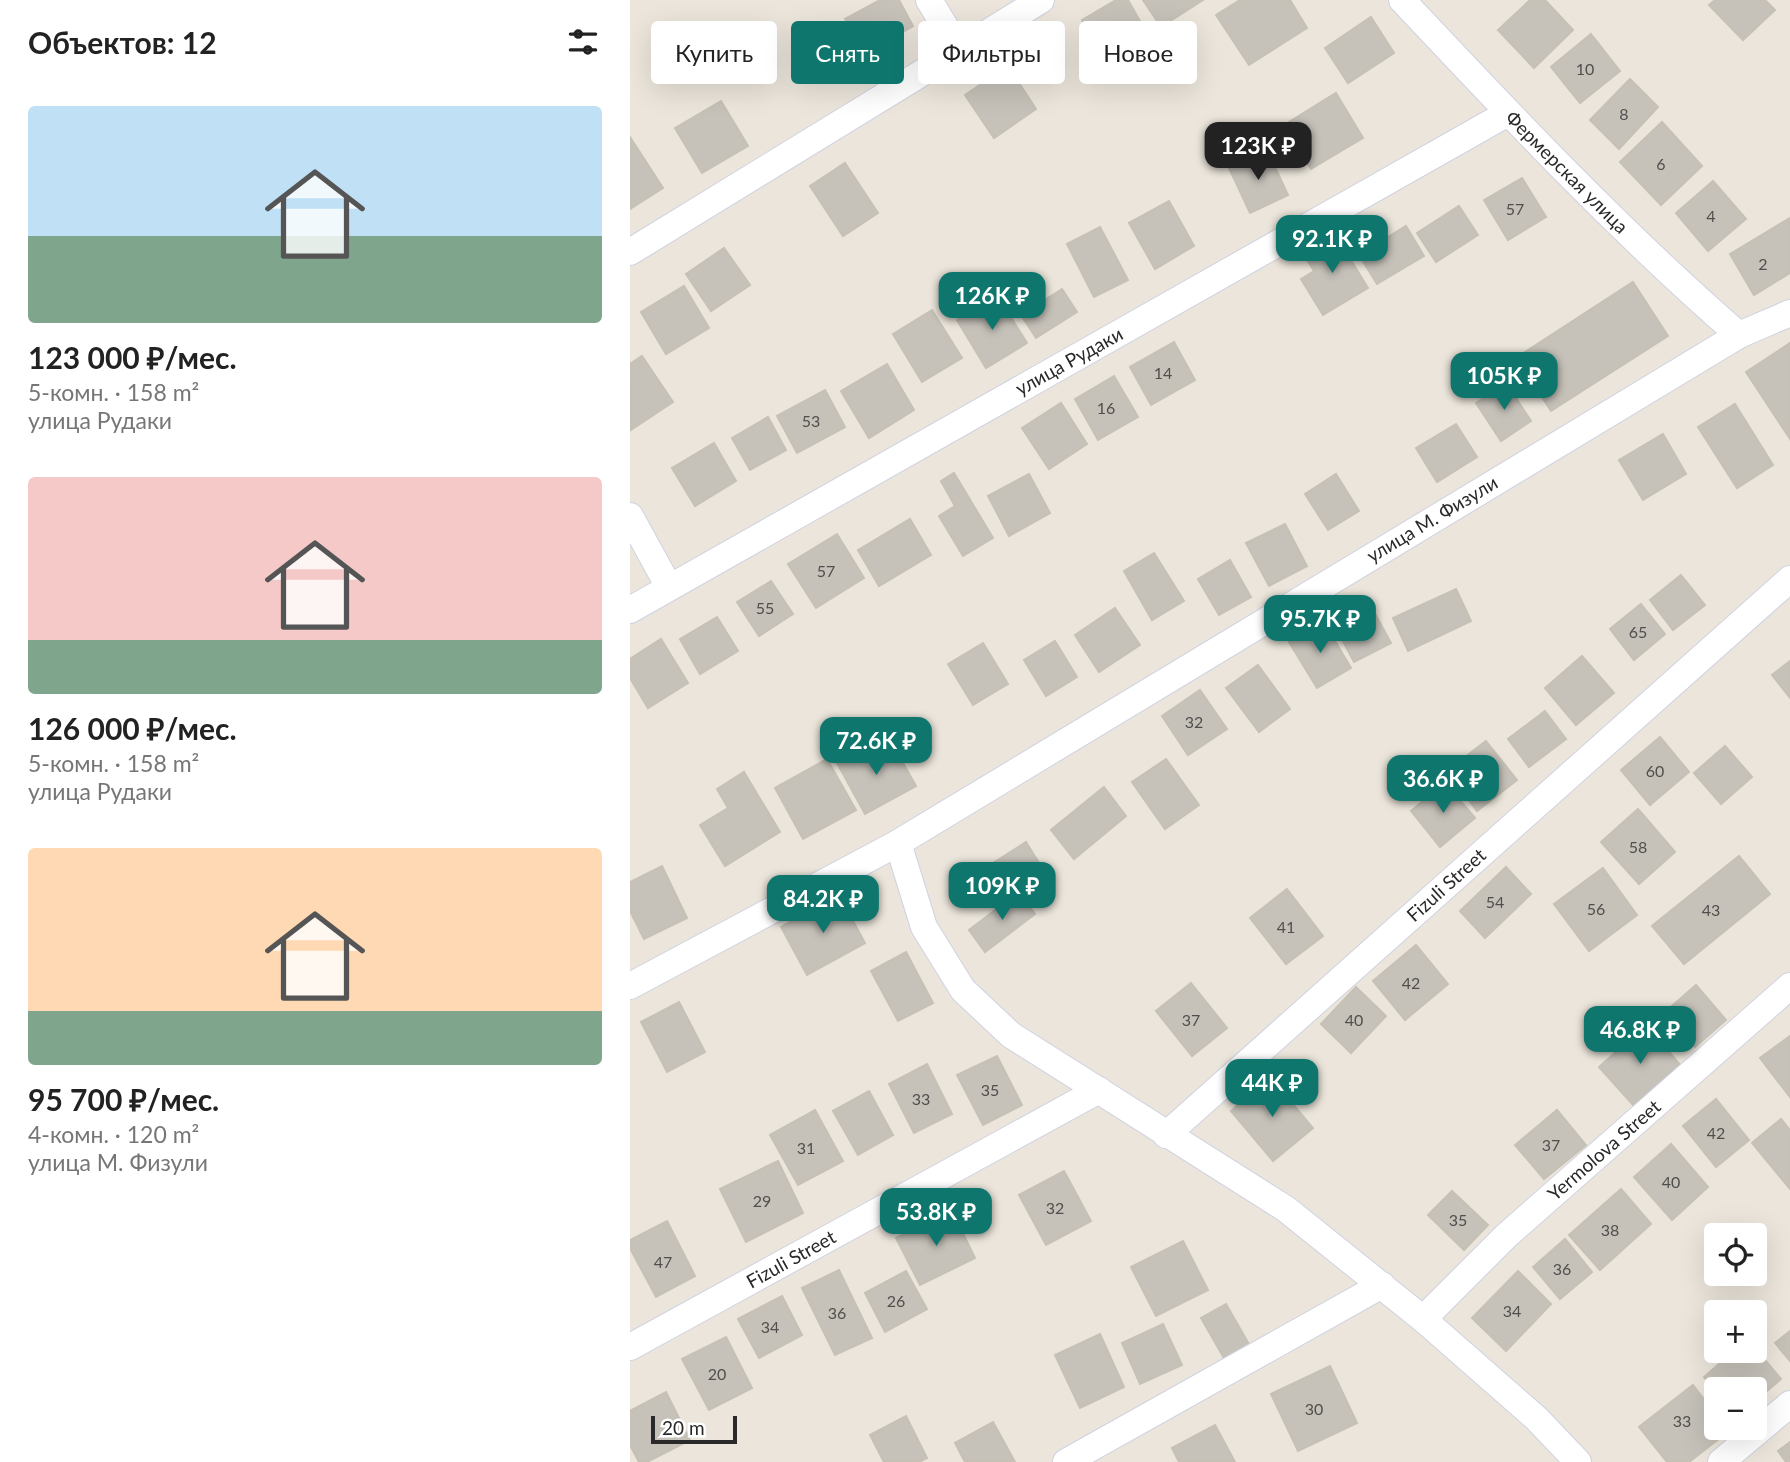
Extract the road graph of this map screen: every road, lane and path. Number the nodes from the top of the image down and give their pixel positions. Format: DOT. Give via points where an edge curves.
graph roads {
  1 [pos="929,0"];
  2 [pos="1041,0"];
  3 [pos="1402,0"];
  4 [pos="942,21"];
  5 [pos="1005,21"];
  6 [pos="918,73"];
  7 [pos="1508,113"];
  8 [pos="630,252"];
  9 [pos="1790,313"];
  10 [pos="1739,335"];
  11 [pos="630,516"];
  12 [pos="1790,579"];
  13 [pos="669,587"];
  14 [pos="630,610"];
  15 [pos="898,843"];
  16 [pos="630,986"];
  17 [pos="1790,986"];
  18 [pos="1099,1090"];
  19 [pos="1166,1135"];
  20 [pos="1382,1285"];
  21 [pos="1423,1319"];
  22 [pos="630,1347"];
  23 [pos="1790,1404"];
  24 [pos="1066,1462"];
  25 [pos="1578,1462"];
  26 [pos="1721,1462"];
  1 -- 4 [label="street"];
  2 -- 5 [label="street"];
  3 -- 7 [label="street, Фермерская улица"];
  6 -- 8 [label="street"];
  7 -- 10 [label="street, Фермерская улица" via="1663,269"];
  7 -- 13 [label="street, улица Рудаки"];
  9 -- 10 [label="street, улица М. Физули"];
  10 -- 15 [label="street, улица М. Физули"];
  11 -- 13 [label="street"];
  12 -- 19 [label="street, Fizuli Street"];
  13 -- 14 [label="street, улица Рудаки"];
  15 -- 16 [label="street, улица М. Физули"];
  15 -- 18 [label="street" via="924,927 963,990 1011,1035"];
  17 -- 21 [label="street, Yermolova Street" via="1506,1236"];
  18 -- 19 [label="street"];
  18 -- 22 [label="street, Fizuli Street"];
  19 -- 20 [label="street" via="1286,1209"];
  20 -- 21 [label="street"];
  20 -- 24 [label="street"];
  21 -- 25 [label="street" via="1536,1418"];
  23 -- 26 [label="street"];
}
